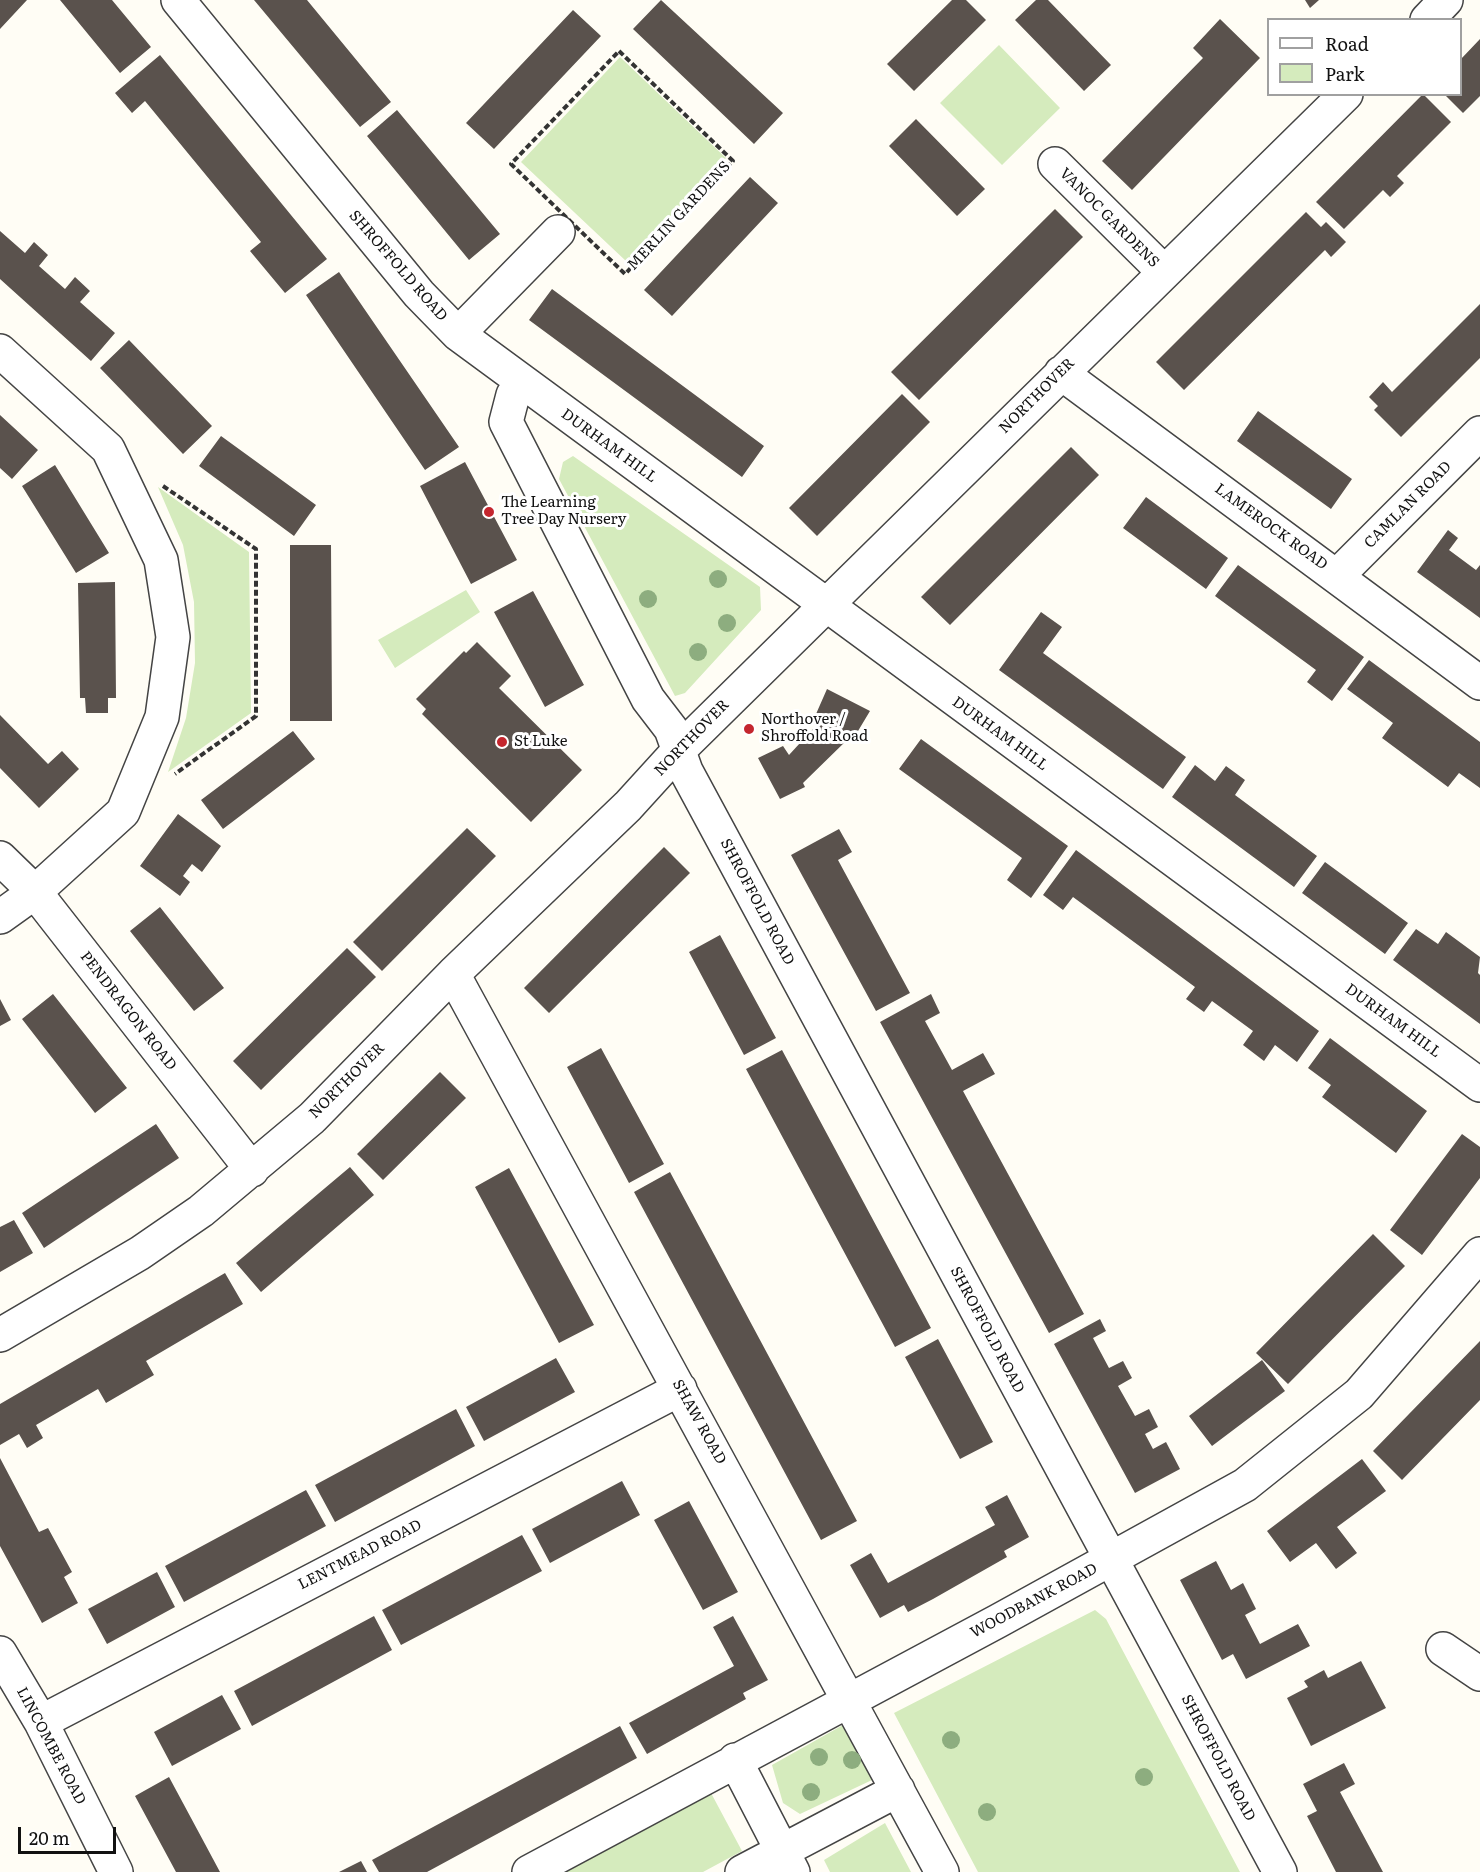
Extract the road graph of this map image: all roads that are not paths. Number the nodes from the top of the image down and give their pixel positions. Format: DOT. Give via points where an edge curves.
graph roads {
  1 [pos="178,0"];
  2 [pos="1446,0"];
  3 [pos="1428,18"];
  4 [pos="1344,96"];
  5 [pos="1055,164"];
  6 [pos="558,232"];
  7 [pos="1164,272"];
  8 [pos="458,334"];
  9 [pos="0,351"];
  10 [pos="1061,373"];
  11 [pos="522,382"];
  12 [pos="1480,433"];
  13 [pos="1337,576"];
  14 [pos="825,606"];
  15 [pos="1480,683"];
  16 [pos="679,750"];
  17 [pos="0,858"];
  18 [pos="35,892"];
  19 [pos="0,917"];
  20 [pos="453,974"];
  21 [pos="1480,1085"];
  22 [pos="252,1170"];
  23 [pos="1480,1254"];
  24 [pos="0,1335"];
  25 [pos="680,1389"];
  26 [pos="1112,1559"];
  27 [pos="1443,1649"];
  28 [pos="0,1653"];
  29 [pos="1480,1674"];
  30 [pos="851,1700"];
  31 [pos="41,1722"];
  32 [pos="735,1760"];
  33 [pos="898,1790"];
  34 [pos="788,1862"];
  35 [pos="116,1872"];
  36 [pos="529,1872"];
  37 [pos="742,1872"];
  38 [pos="942,1872"];
  39 [pos="1280,1872"];
  1 -- 8 [label="street, SHROFFOLD ROAD" via="411,285"];
  2 -- 3 [label="street"];
  4 -- 7 [label="street, NORTHOVER"];
  5 -- 7 [label="street, VANOC GARDENS"];
  6 -- 8 [label="street"];
  7 -- 10 [label="street, NORTHOVER"];
  8 -- 11 [label="street, SHROFFOLD ROAD"];
  9 -- 18 [label="street" via="108,449 161,560 173,637 162,717 123,812"];
  10 -- 13 [label="street, LAMEROCK ROAD"];
  10 -- 14 [label="street, NORTHOVER"];
  11 -- 14 [label="street, DURHAM HILL"];
  11 -- 16 [label="street, SHROFFOLD ROAD" via="513,395 506,422 648,699 671,729"];
  12 -- 13 [label="street, CAMLAN ROAD"];
  13 -- 15 [label="street, LAMEROCK ROAD"];
  14 -- 16 [label="street, NORTHOVER"];
  14 -- 21 [label="street, DURHAM HILL"];
  16 -- 20 [label="street, NORTHOVER" via="627,806"];
  16 -- 26 [label="street, SHROFFOLD ROAD" via="686,771"];
  17 -- 18 [label="street, PENDRAGON ROAD"];
  18 -- 19 [label="street"];
  18 -- 22 [label="street, PENDRAGON ROAD"];
  20 -- 22 [label="street, NORTHOVER" via="312,1118"];
  20 -- 25 [label="street, SHAW ROAD"];
  22 -- 24 [label="street, NORTHOVER" via="140,1253"];
  23 -- 26 [label="street, WOODBANK ROAD" via="1359,1394 1245,1485"];
  25 -- 30 [label="street, SHAW ROAD"];
  25 -- 31 [label="street, LENTMEAD ROAD"];
  26 -- 30 [label="street, WOODBANK ROAD"];
  26 -- 39 [label="street, SHROFFOLD ROAD"];
  27 -- 29 [label="street"];
  28 -- 31 [label="street, LINCOMBE ROAD"];
  30 -- 32 [label="street, WOODBANK ROAD"];
  30 -- 33 [label="street, SHAW ROAD"];
  31 -- 35 [label="street, LINCOMBE ROAD"];
  32 -- 34 [label="street"];
  32 -- 36 [label="street, WOODBANK ROAD"];
  33 -- 34 [label="street"];
  33 -- 38 [label="street, SHAW ROAD"];
  34 -- 37 [label="street"];
}
